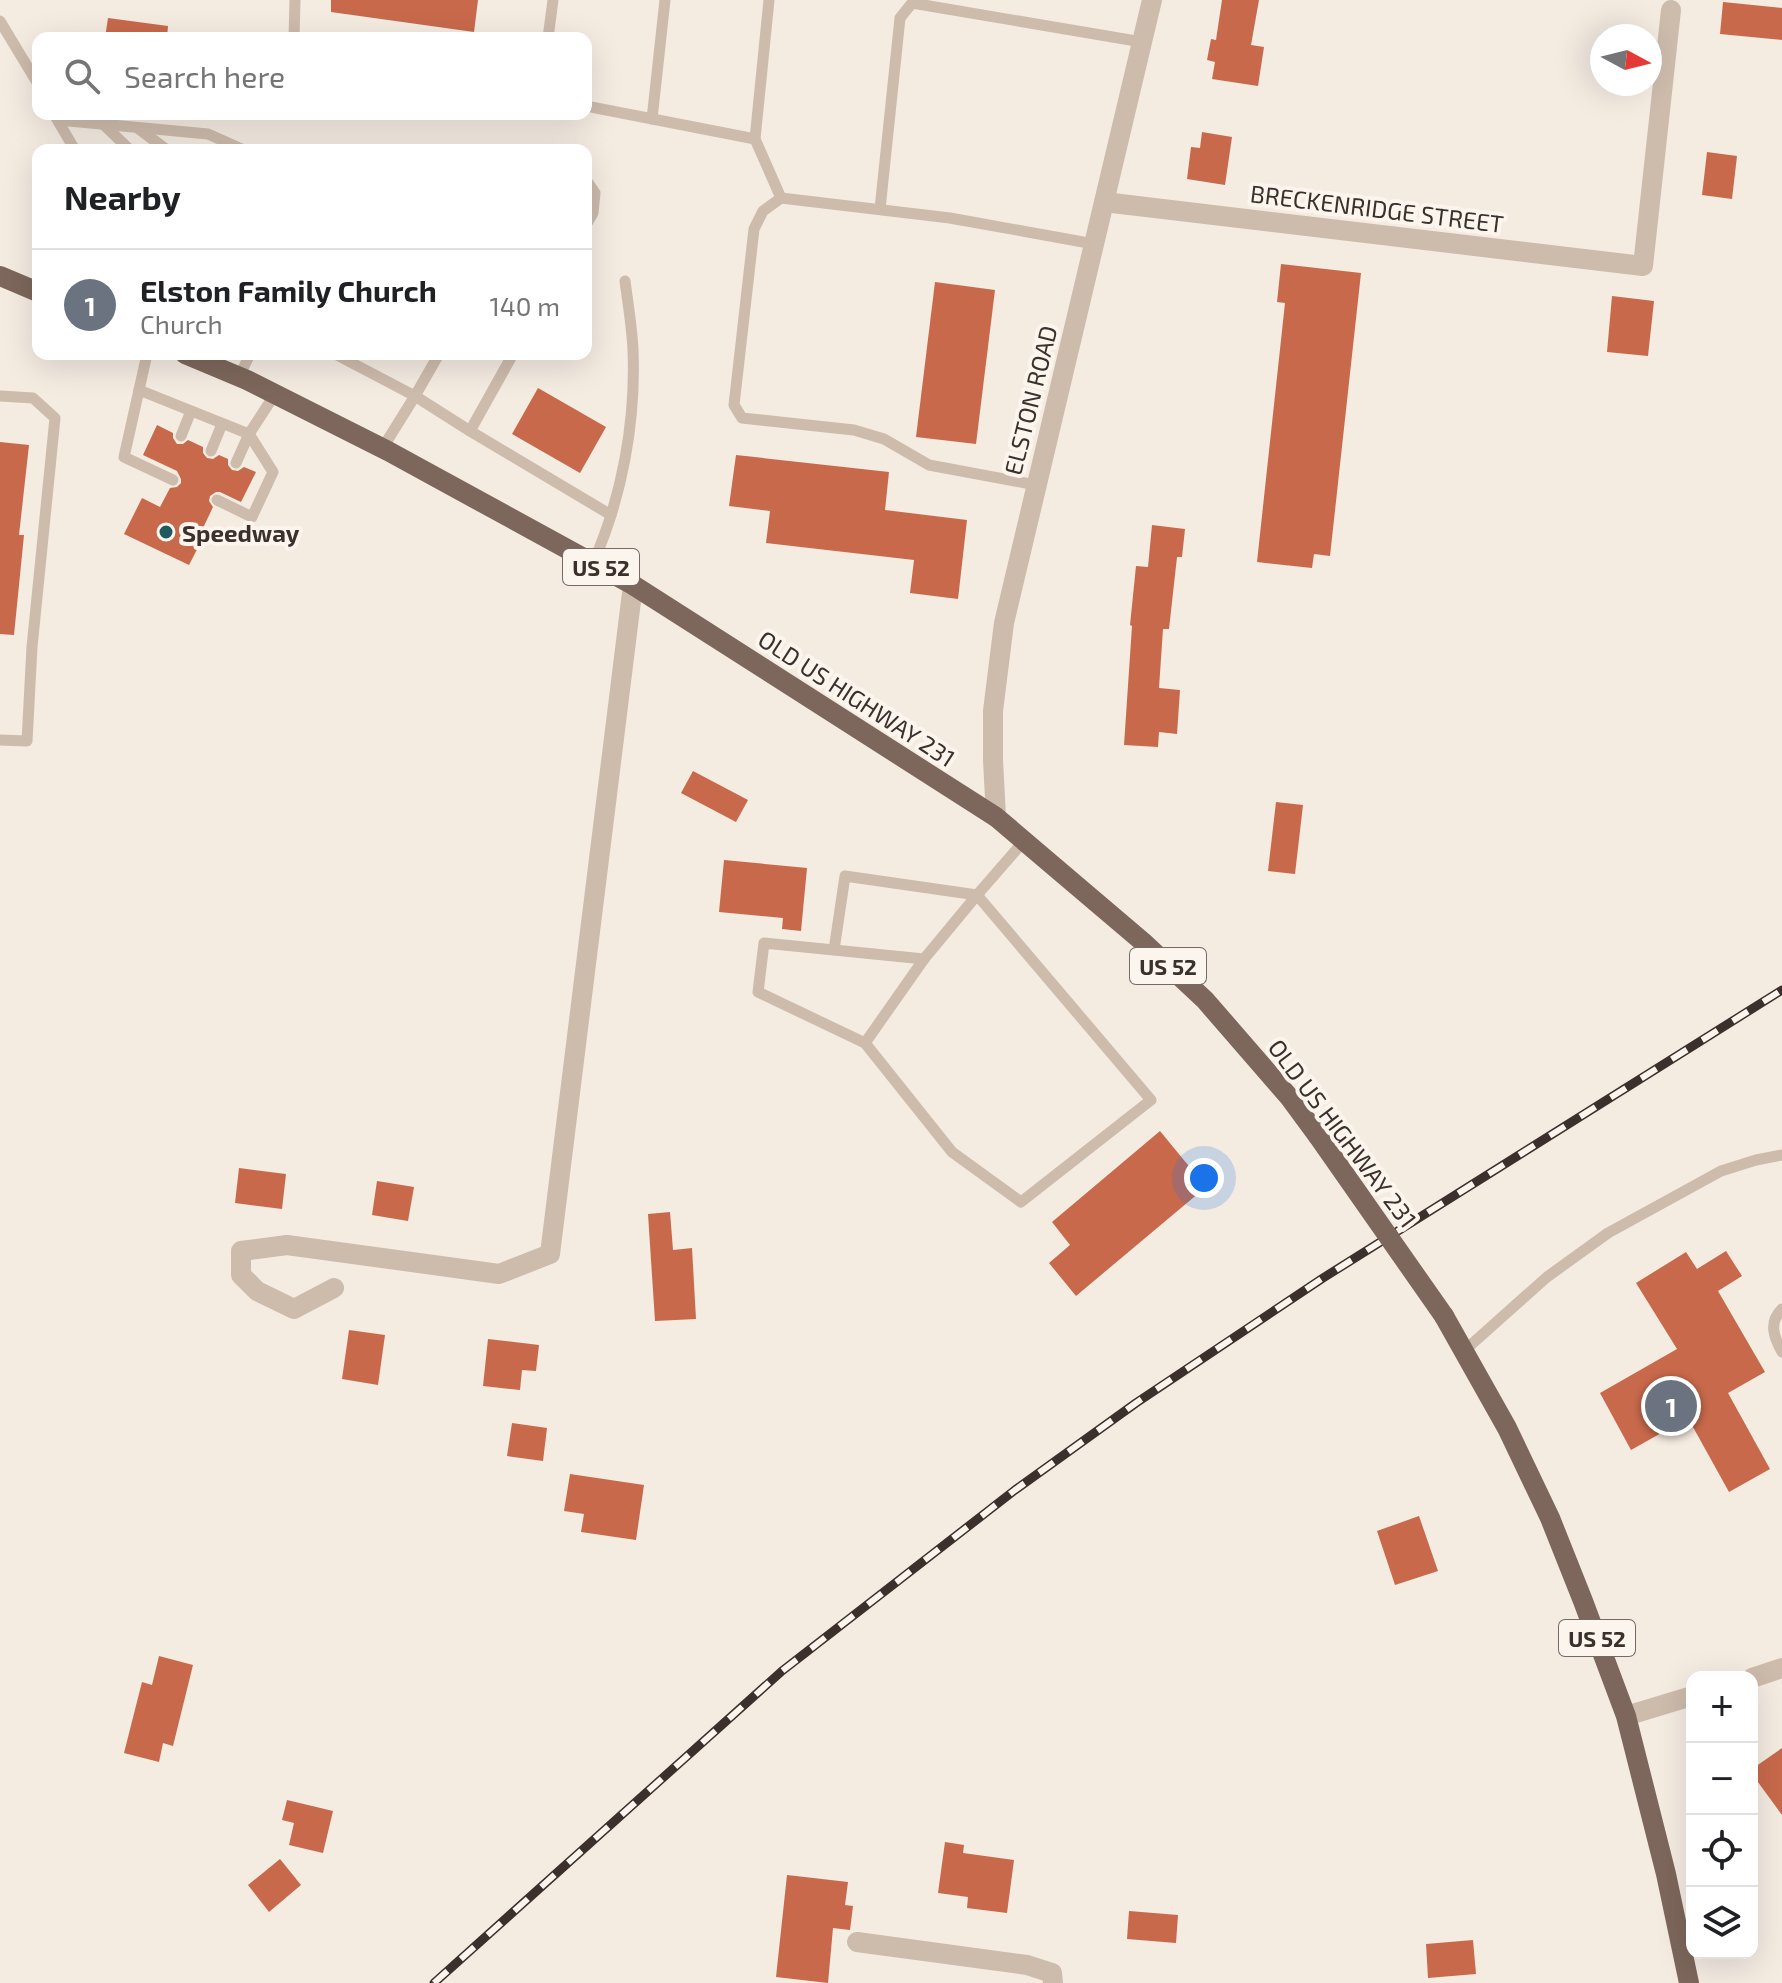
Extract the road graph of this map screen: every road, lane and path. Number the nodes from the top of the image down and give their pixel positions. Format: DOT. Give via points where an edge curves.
graph roads {
  1 [pos="295,0"];
  2 [pos="553,0"];
  3 [pos="665,0"];
  4 [pos="769,0"];
  5 [pos="1152,0"];
  6 [pos="1671,10"];
  7 [pos="0,21"];
  8 [pos="294,32"];
  9 [pos="549,32"];
  10 [pos="1142,42"];
  11 [pos="32,74"];
  12 [pos="592,107"];
  13 [pos="652,119"];
  14 [pos="58,120"];
  15 [pos="76,120"];
  16 [pos="103,124"];
  17 [pos="137,127"];
  18 [pos="755,139"];
  19 [pos="72,144"];
  20 [pos="124,144"];
  21 [pos="159,144"];
  22 [pos="230,144"];
  23 [pos="592,189"];
  24 [pos="781,198"];
  25 [pos="1104,202"];
  26 [pos="880,209"];
  27 [pos="592,215"];
  28 [pos="1094,244"];
  29 [pos="0,276"];
  30 [pos="625,281"];
  31 [pos="32,289"];
  32 [pos="146,360"];
  33 [pos="199,360"];
  34 [pos="247,360"];
  35 [pos="346,360"];
  36 [pos="436,360"];
  37 [pos="510,360"];
  38 [pos="239,377"];
  39 [pos="139,390"];
  40 [pos="275,394"];
  41 [pos="0,396"];
  42 [pos="415,396"];
  43 [pos="191,411"];
  44 [pos="222,424"];
  45 [pos="470,431"];
  46 [pos="249,434"];
  47 [pos="181,436"];
  48 [pos="382,449"];
  49 [pos="211,451"];
  50 [pos="236,463"];
  51 [pos="167,473"];
  52 [pos="1036,485"];
  53 [pos="220,498"];
  54 [pos="611,515"];
  55 [pos="593,563"];
  56 [pos="633,585"];
  57 [pos="0,740"];
  58 [pos="996,817"];
  59 [pos="1024,841"];
  60 [pos="977,895"];
  61 [pos="834,950"];
  62 [pos="924,959"];
  63 [pos="865,1043"];
  64 [pos="1782,1155"];
  65 [pos="334,1288"];
  66 [pos="1782,1309"];
  67 [pos="1464,1351"];
  68 [pos="1782,1352"];
  69 [pos="1782,1668"];
  70 [pos="1758,1676"];
  71 [pos="1686,1698"];
  72 [pos="1626,1716"];
  73 [pos="857,1942"];
  74 [pos="1053,1983"];
  75 [pos="1689,1983"];
  1 -- 8 [label="lane"];
  2 -- 9 [label="lane"];
  3 -- 13 [label="lane"];
  4 -- 18 [label="lane"];
  5 -- 10 [label="street, ELSTON ROAD"];
  6 -- 25 [label="street, BRECKENRIDGE STREET" via="1643,266"];
  7 -- 11 [label="lane"];
  10 -- 25 [label="street, ELSTON ROAD"];
  10 -- 26 [label="lane" via="912,3 900,18"];
  12 -- 13 [label="lane"];
  13 -- 18 [label="lane"];
  14 -- 19 [label="lane"];
  15 -- 16 [label="lane"];
  16 -- 17 [label="lane"];
  16 -- 20 [label="lane"];
  17 -- 21 [label="lane"];
  17 -- 22 [label="lane" via="208,134"];
  18 -- 24 [label="lane"];
  23 -- 27 [label="lane"];
  24 -- 26 [label="lane"];
  24 -- 52 [label="lane" via="763,211 754,229 734,405 742,418 854,430 884,439 929,465"];
  25 -- 28 [label="street, ELSTON ROAD"];
  26 -- 28 [label="lane"];
  28 -- 52 [label="street, ELSTON ROAD"];
  29 -- 31 [label="main road"];
  30 -- 54 [label="lane" via="632,391 626,454"];
  32 -- 39 [label="lane"];
  33 -- 38 [label="main road, OLD US HIGHWAY 231 / US 52"];
  34 -- 38 [label="lane"];
  35 -- 42 [label="lane"];
  36 -- 42 [label="lane"];
  37 -- 45 [label="lane"];
  38 -- 40 [label="main road, OLD US HIGHWAY 231 / US 52"];
  39 -- 43 [label="lane"];
  39 -- 51 [label="lane" via="124,457"];
  40 -- 46 [label="lane"];
  40 -- 48 [label="main road, OLD US HIGHWAY 231 / US 52"];
  41 -- 57 [label="lane" via="33,398 55,418 27,741"];
  42 -- 45 [label="lane"];
  42 -- 48 [label="lane"];
  43 -- 44 [label="lane"];
  43 -- 47 [label="lane"];
  44 -- 46 [label="lane"];
  44 -- 49 [label="lane"];
  45 -- 54 [label="lane"];
  46 -- 50 [label="lane"];
  46 -- 53 [label="lane" via="273,472 252,517"];
  48 -- 55 [label="main road, OLD US HIGHWAY 231 / US 52"];
  52 -- 58 [label="street, ELSTON ROAD" via="999,658 993,711"];
  54 -- 55 [label="lane"];
  55 -- 56 [label="main road, OLD US HIGHWAY 231 / US 52"];
  56 -- 58 [label="main road, OLD US HIGHWAY 231 / US 52"];
  56 -- 65 [label="street" via="550,1254 499,1274 287,1245 241,1251 241,1275 257,1291 294,1309"];
  58 -- 59 [label="main road, OLD US HIGHWAY 231 / US 52"];
  59 -- 60 [label="lane"];
  59 -- 67 [label="main road, OLD US HIGHWAY 231 / US 52, bridge" via="1205,1000 1290,1098"];
  60 -- 61 [label="lane" via="845,876"];
  60 -- 62 [label="lane"];
  60 -- 63 [label="lane" via="1151,1100 1021,1202 952,1152"];
  61 -- 62 [label="lane"];
  61 -- 63 [label="lane" via="764,943 758,992"];
  62 -- 63 [label="lane"];
  64 -- 67 [label="lane" via="1721,1171 1608,1233 1547,1277"];
  66 -- 68 [label="lane" via="1773,1335"];
  67 -- 72 [label="main road, OLD US HIGHWAY 231 / US 52" via="1550,1518"];
  69 -- 70 [label="street"];
  71 -- 72 [label="street"];
  72 -- 75 [label="main road, OLD US HIGHWAY 231 / US 52"];
  73 -- 74 [label="street" via="1027,1965 1052,1973"];
}
